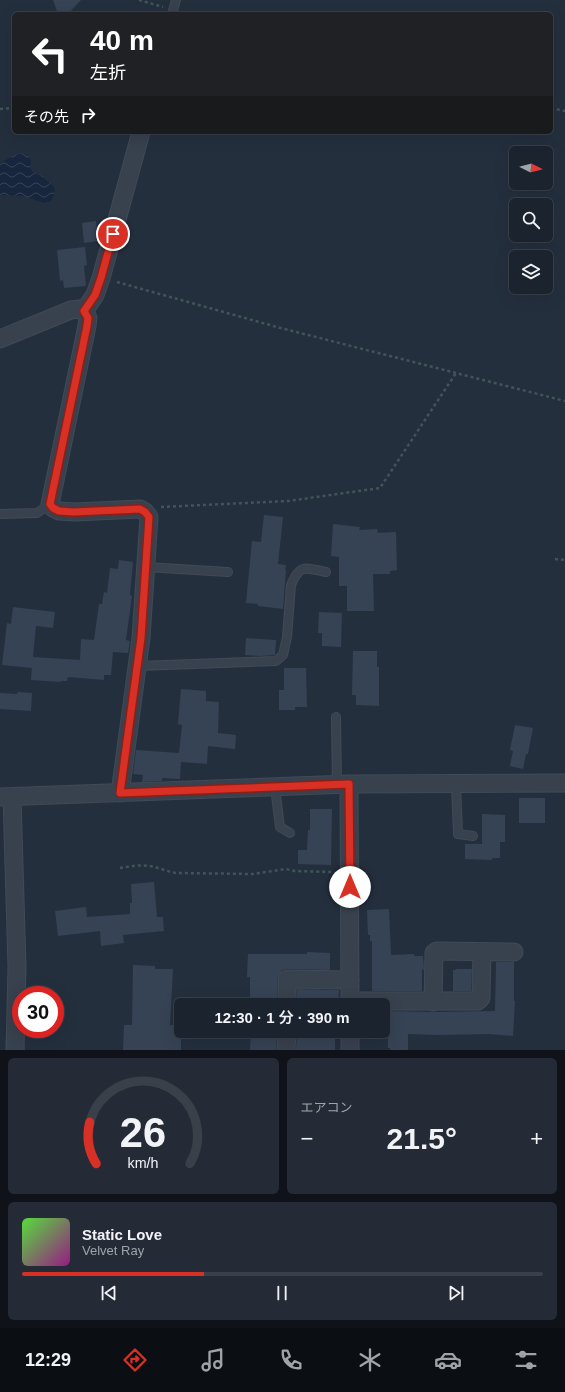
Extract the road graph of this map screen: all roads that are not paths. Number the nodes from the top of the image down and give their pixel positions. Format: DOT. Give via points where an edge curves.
graph roads {
  1 [pos="176,0"];
  2 [pos="173,12"];
  3 [pos="140,134"];
  4 [pos="84,311"];
  5 [pos="0,339"];
  6 [pos="50,504"];
  7 [pos="0,514"];
  8 [pos="146,567"];
  9 [pos="228,572"];
  10 [pos="326,572"];
  11 [pos="138,666"];
  12 [pos="336,718"];
  13 [pos="565,783"];
  14 [pos="343,784"];
  15 [pos="456,784"];
  16 [pos="275,787"];
  17 [pos="120,793"];
  18 [pos="6,797"];
  19 [pos="290,833"];
  20 [pos="473,836"];
  21 [pos="482,952"];
  22 [pos="514,952"];
  23 [pos="350,980"];
  24 [pos="287,998"];
  25 [pos="350,998"];
  26 [pos="434,1002"];
  27 [pos="390,1003"];
  28 [pos="286,1038"];
  29 [pos="350,1038"];
  30 [pos="15,1050"];
  31 [pos="286,1050"];
  32 [pos="350,1050"];
  1 -- 2 [label="lane"];
  3 -- 4 [label="street" via="101,278 95,295"];
  4 -- 5 [label="street" via="71,310"];
  4 -- 6 [label="street" via="88,318 87,326"];
  6 -- 7 [label="lane" via="37,513"];
  6 -- 8 [label="street" via="59,511 140,509 145,512 149,517"];
  8 -- 9 [label="lane"];
  8 -- 11 [label="street"];
  10 -- 11 [label="lane" via="305,568 299,570 294,577 290,585 287,637 283,655 276,660"];
  11 -- 17 [label="street"];
  12 -- 14 [label="lane"];
  13 -- 15 [label="street"];
  14 -- 15 [label="street"];
  14 -- 16 [label="street"];
  14 -- 23 [label="street" via="350,872"];
  15 -- 20 [label="lane" via="458,834"];
  16 -- 17 [label="street"];
  16 -- 19 [label="lane" via="280,827"];
  17 -- 18 [label="street"];
  18 -- 30 [label="street" via="17,968"];
  21 -- 22 [label="street"];
  21 -- 26 [label="street" via="481,998 478,1001"];
  21 -- 26 [label="street" via="434,953"];
  23 -- 24 [label="street" via="287,979"];
  23 -- 25 [label="street"];
  26 -- 27 [label="street"];
  28 -- 31 [label="street"];
  29 -- 32 [label="street"];
}
